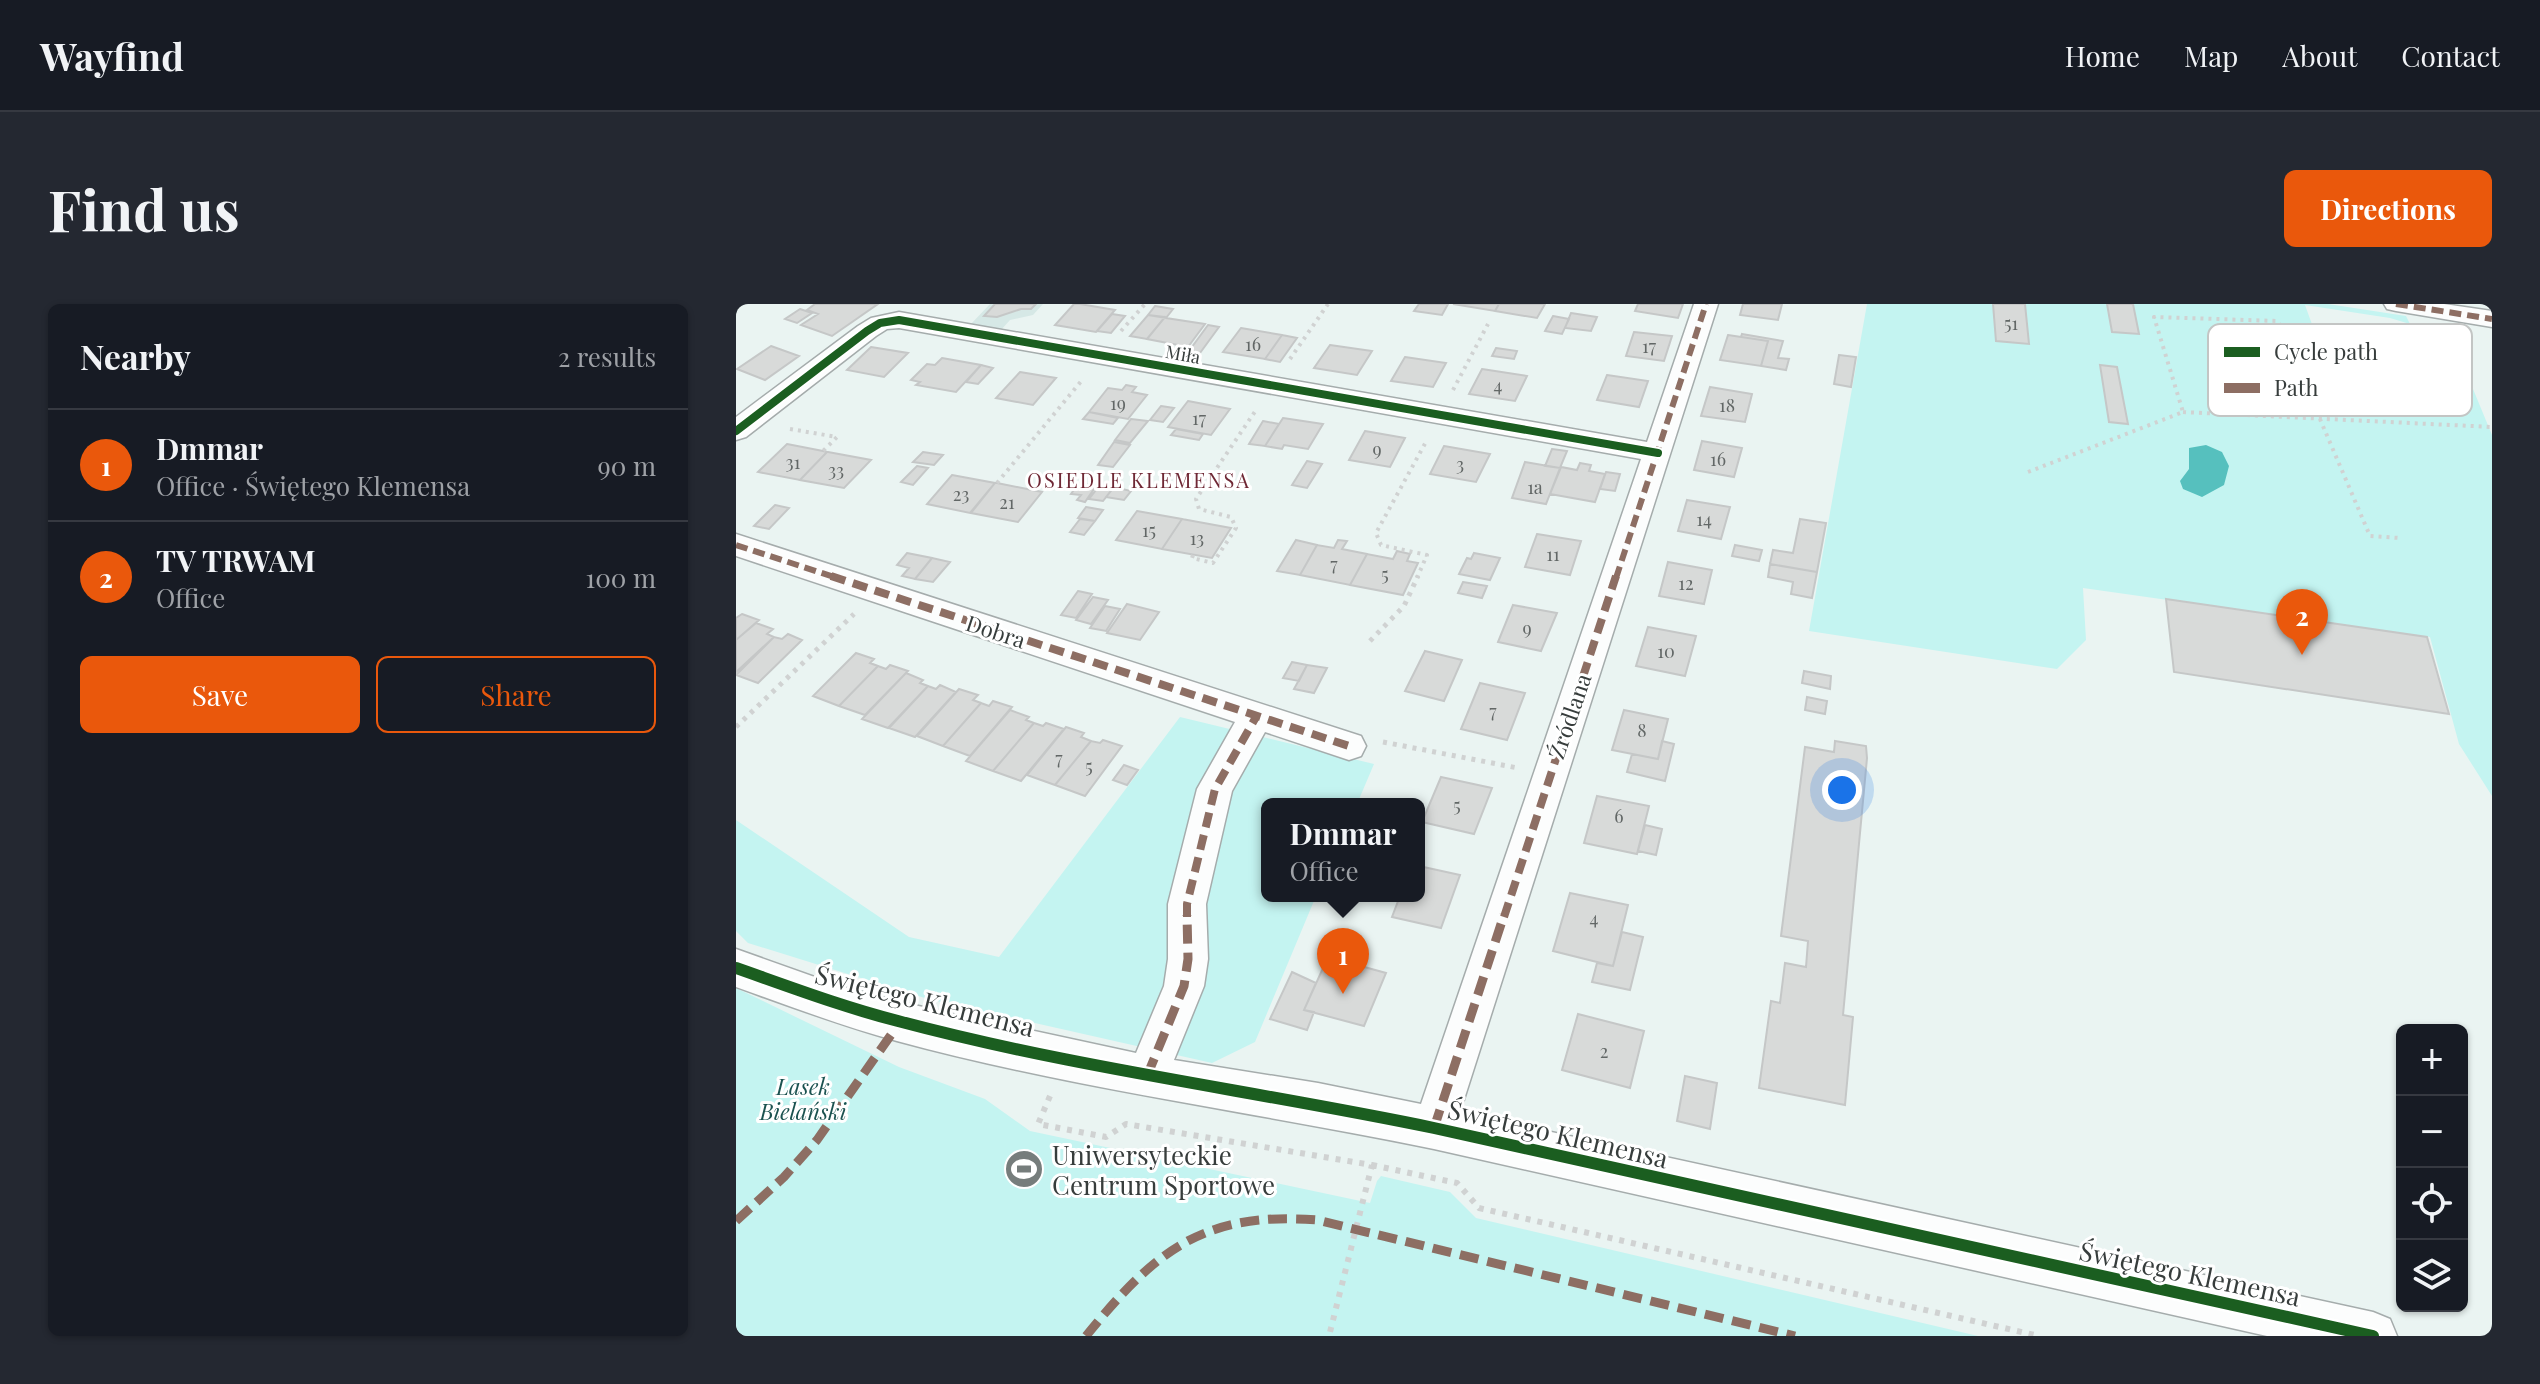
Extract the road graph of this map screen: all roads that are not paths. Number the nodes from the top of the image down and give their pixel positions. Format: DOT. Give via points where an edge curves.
graph roads {
  1 [pos="1706,304"];
  2 [pos="2396,304"];
  3 [pos="2492,319"];
  4 [pos="736,431"];
  5 [pos="1658,453"];
  6 [pos="736,545"];
  7 [pos="1256,717"];
  8 [pos="1349,746"];
  9 [pos="736,968"];
  10 [pos="1147,1076"];
  11 [pos="1434,1128"];
  12 [pos="2373,1336"];
  1 -- 5 [label="street, Źródlana"];
  2 -- 3 [label="street"];
  4 -- 5 [label="street, Miła" via="867,331 899,320"];
  5 -- 11 [label="street, Źródlana"];
  6 -- 7 [label="street, Dobra"];
  7 -- 8 [label="street, Dobra"];
  7 -- 10 [label="street" via="1215,789 1187,904 1184,986"];
  9 -- 10 [label="street, Świętego Klemensa" via="870,1014"];
  10 -- 11 [label="street, Świętego Klemensa"];
  11 -- 12 [label="street, Świętego Klemensa"];
}
